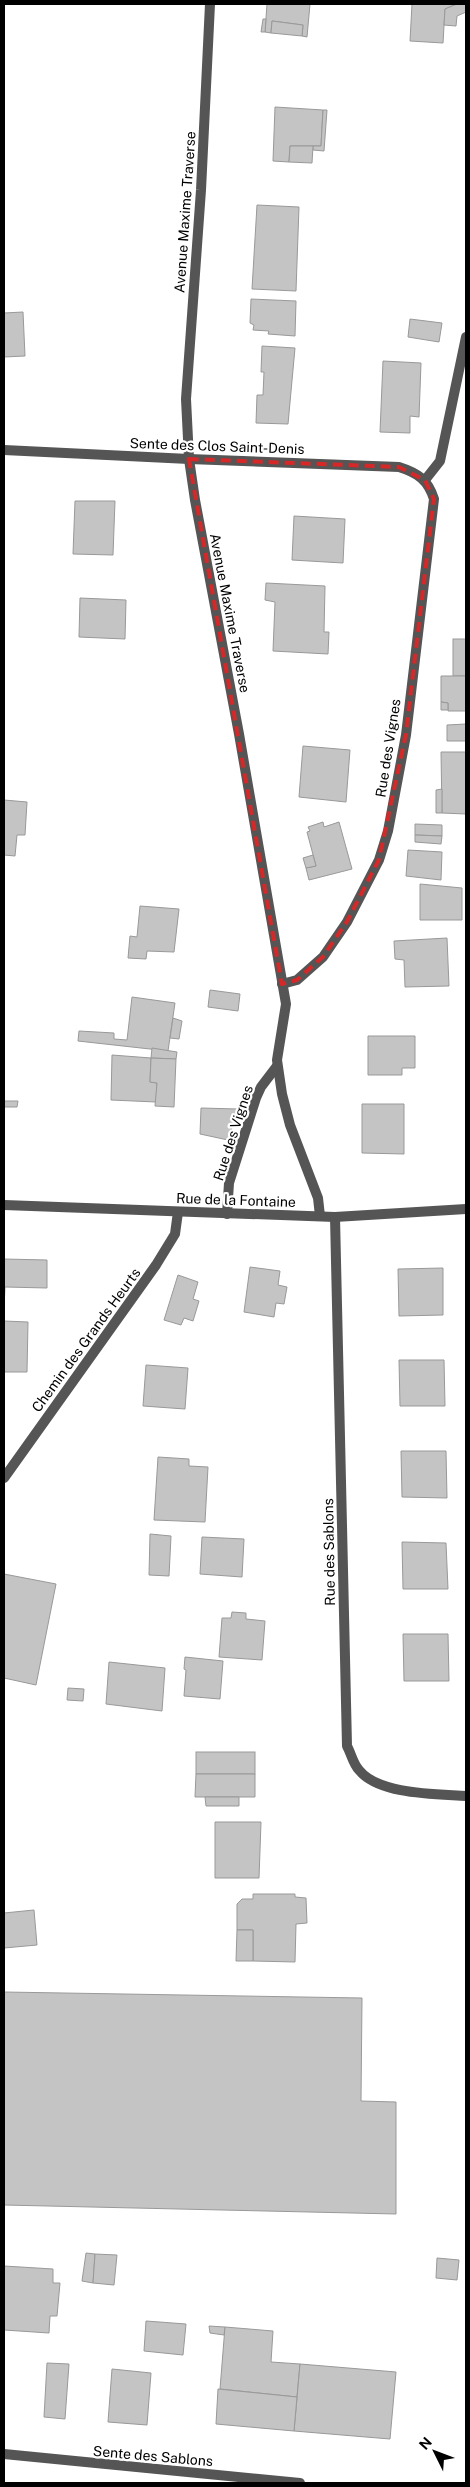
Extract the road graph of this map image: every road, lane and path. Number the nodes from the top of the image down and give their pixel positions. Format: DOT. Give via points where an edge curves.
graph roads {
  1 [pos="210,4"];
  2 [pos="466,338"];
  3 [pos="4,450"];
  4 [pos="189,459"];
  5 [pos="425,480"];
  6 [pos="282,984"];
  7 [pos="277,1066"];
  8 [pos="4,1205"];
  9 [pos="466,1209"];
  10 [pos="178,1212"];
  11 [pos="227,1214"];
  12 [pos="320,1216"];
  13 [pos="335,1217"];
  14 [pos="4,1478"];
  15 [pos="466,1796"];
  16 [pos="4,2454"];
  17 [pos="300,2483"];
  1 -- 4 [label="street, Avenue Maxime Traverse" via="186,399"];
  2 -- 5 [label="street" via="440,461"];
  3 -- 4 [label="street, Sente des Clos Saint-Denis"];
  4 -- 5 [label="street, Sente des Clos Saint-Denis" via="399,467 411,470"];
  4 -- 6 [label="street, Avenue Maxime Traverse"];
  5 -- 6 [label="street, Rue des Vignes" via="434,499 434,510 406,735 388,831 379,860 347,922 323,957 297,980"];
  6 -- 7 [label="street, Avenue Maxime Traverse" via="285,1021 278,1046"];
  7 -- 11 [label="street, Rue des Vignes" via="260,1087 256,1098 229,1183"];
  7 -- 12 [label="street, Avenue Maxime Traverse" via="285,1107 318,1198"];
  8 -- 10 [label="street, Rue de la Fontaine"];
  9 -- 13 [label="street, Rue de la Fontaine"];
  10 -- 11 [label="street, Rue de la Fontaine"];
  10 -- 14 [label="street, Chemin des Grands Heurts" via="172,1241"];
  11 -- 12 [label="street, Rue de la Fontaine"];
  12 -- 13 [label="street, Rue de la Fontaine"];
  13 -- 15 [label="street, Rue des Sablons" via="347,1746 358,1770 372,1782 387,1788"];
  16 -- 17 [label="street, Sente des Sablons"];
}
